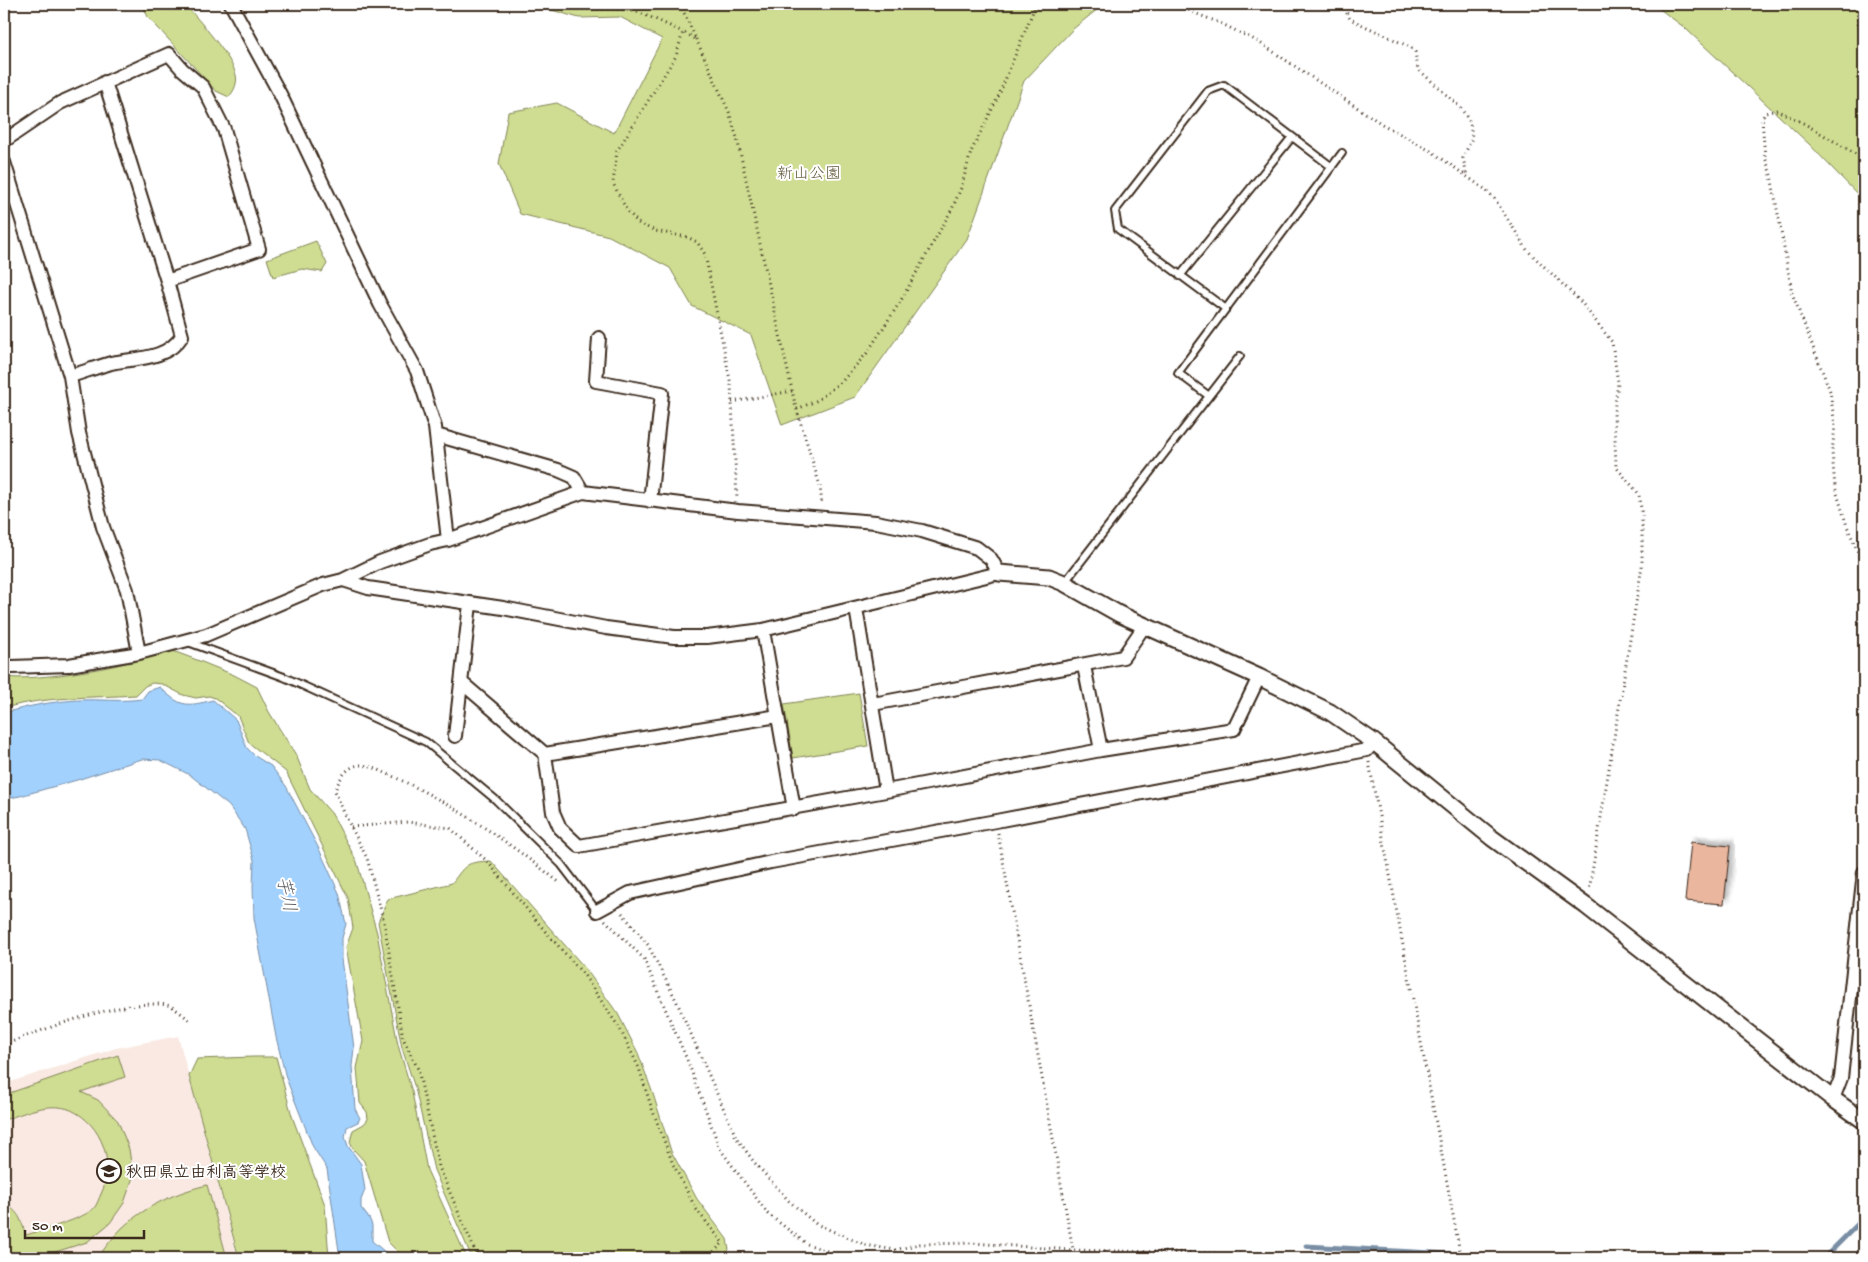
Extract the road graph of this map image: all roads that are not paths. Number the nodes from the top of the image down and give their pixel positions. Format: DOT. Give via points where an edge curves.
graph roads {
  1 [pos="230,4"];
  2 [pos="105,82"];
  3 [pos="1292,137"];
  4 [pos="4,141"];
  5 [pos="1342,153"];
  6 [pos="4,162"];
  7 [pos="1332,167"];
  8 [pos="1180,276"];
  9 [pos="168,281"];
  10 [pos="1226,309"];
  11 [pos="599,338"];
  12 [pos="1240,356"];
  13 [pos="70,376"];
  14 [pos="1209,396"];
  15 [pos="436,435"];
  16 [pos="583,492"];
  17 [pos="650,501"];
  18 [pos="448,540"];
  19 [pos="999,573"];
  20 [pos="343,580"];
  21 [pos="1064,584"];
  22 [pos="470,604"];
  23 [pos="856,608"];
  24 [pos="1145,624"];
  25 [pos="763,630"];
  26 [pos="184,640"];
  27 [pos="139,653"];
  28 [pos="4,665"];
  29 [pos="1084,666"];
  30 [pos="1259,677"];
  31 [pos="461,682"];
  32 [pos="873,704"];
  33 [pos="778,716"];
  34 [pos="455,736"];
  35 [pos="1370,746"];
  36 [pos="1101,750"];
  37 [pos="545,754"];
  38 [pos="886,791"];
  39 [pos="794,809"];
  40 [pos="1864,872"];
  41 [pos="597,912"];
  42 [pos="1833,1099"];
  43 [pos="1864,1122"];
  1 -- 15 [label="street" via="280,94 380,304 417,370"];
  2 -- 4 [label="street" via="60,103"];
  2 -- 9 [label="street"];
  2 -- 9 [label="street" via="169,54 203,87 224,130 259,249"];
  3 -- 7 [label="lane"];
  3 -- 8 [label="lane"];
  3 -- 8 [label="lane" via="1224,85 1208,91 1115,211 1118,229"];
  5 -- 7 [label="lane"];
  6 -- 13 [label="street"];
  7 -- 10 [label="lane"];
  8 -- 10 [label="lane"];
  9 -- 13 [label="street" via="182,336 176,345 156,356"];
  10 -- 14 [label="lane" via="1178,373"];
  11 -- 17 [label="street" via="596,381 662,393"];
  12 -- 14 [label="lane"];
  13 -- 27 [label="street" via="79,433 103,527 127,590"];
  14 -- 21 [label="lane"];
  15 -- 16 [label="street" via="558,470 574,477"];
  15 -- 18 [label="street"];
  16 -- 17 [label="street"];
  16 -- 18 [label="street"];
  17 -- 19 [label="street" via="876,522 922,531 977,548 991,559"];
  18 -- 20 [label="street" via="380,562"];
  19 -- 21 [label="street" via="1049,577"];
  19 -- 23 [label="street"];
  20 -- 22 [label="street" via="368,588"];
  20 -- 26 [label="street" via="323,585 206,635"];
  21 -- 24 [label="street" via="1119,614"];
  22 -- 25 [label="street" via="674,637 708,638"];
  22 -- 31 [label="street"];
  23 -- 25 [label="street"];
  23 -- 32 [label="street"];
  24 -- 29 [label="street" via="1123,657"];
  24 -- 30 [label="street"];
  25 -- 33 [label="street"];
  26 -- 27 [label="street"];
  26 -- 41 [label="lane" via="284,678 426,742 496,800 561,864"];
  27 -- 28 [label="street" via="69,665"];
  29 -- 32 [label="street"];
  29 -- 36 [label="street"];
  30 -- 35 [label="street" via="1330,712"];
  30 -- 36 [label="street" via="1234,728"];
  31 -- 34 [label="street"];
  31 -- 37 [label="street"];
  32 -- 38 [label="street"];
  33 -- 37 [label="street"];
  33 -- 39 [label="street"];
  35 -- 41 [label="street" via="996,822 771,862 630,894"];
  35 -- 42 [label="street" via="1586,906"];
  36 -- 38 [label="street"];
  37 -- 39 [label="street" via="553,812 560,828 580,846"];
  38 -- 39 [label="street"];
  40 -- 42 [label="street" via="1841,1078"];
  42 -- 43 [label="street"];
}
